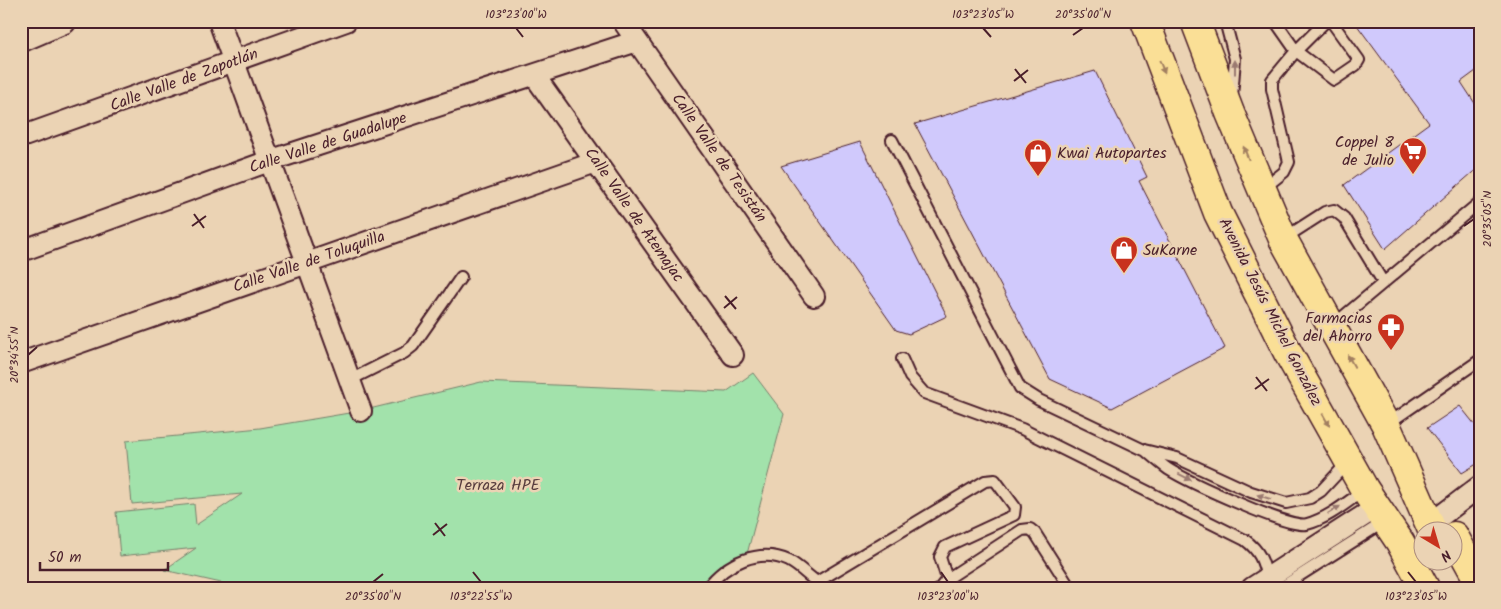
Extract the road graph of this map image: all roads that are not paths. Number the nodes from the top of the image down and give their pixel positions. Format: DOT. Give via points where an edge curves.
graph roads {
  1 [pos="63,21"];
  2 [pos="219,21"];
  3 [pos="346,21"];
  4 [pos="623,21"];
  5 [pos="1145,21"];
  6 [pos="1195,21"];
  7 [pos="1225,21"];
  8 [pos="1275,21"];
  9 [pos="1326,21"];
  10 [pos="1331,21"];
  11 [pos="21,39"];
  12 [pos="637,41"];
  13 [pos="1296,51"];
  14 [pos="233,62"];
  15 [pos="534,74"];
  16 [pos="1230,113"];
  17 [pos="21,137"];
  18 [pos="892,140"];
  19 [pos="270,161"];
  20 [pos="596,162"];
  21 [pos="1261,190"];
  22 [pos="1480,202"];
  23 [pos="1283,239"];
  24 [pos="21,251"];
  25 [pos="307,263"];
  26 [pos="461,277"];
  27 [pos="1383,282"];
  28 [pos="814,296"];
  29 [pos="1332,326"];
  30 [pos="733,354"];
  31 [pos="902,359"];
  32 [pos="1480,360"];
  33 [pos="21,363"];
  34 [pos="350,380"];
  35 [pos="361,412"];
  36 [pos="1386,425"];
  37 [pos="1144,450"];
  38 [pos="1349,461"];
  39 [pos="1480,486"];
  40 [pos="1371,510"];
  41 [pos="1441,522"];
  42 [pos="1451,522"];
  43 [pos="1464,558"];
  44 [pos="1452,572"];
  45 [pos="947,579"];
  46 [pos="1480,583"];
  47 [pos="818,585"];
  48 [pos="1266,585"];
  49 [pos="708,588"];
  50 [pos="940,588"];
  51 [pos="1070,588"];
  52 [pos="1404,588"];
  53 [pos="1425,588"];
  54 [pos="1460,588"];
  1 -- 11 [label="street"];
  2 -- 14 [label="street"];
  3 -- 14 [label="street, Calle Valle de Zapotlán"];
  4 -- 12 [label="street, Calle Valle de Tesistán"];
  5 -- 38 [label="main road, Avenida Jesús Michel González, one-way" via="1218,213 1288,353"];
  6 -- 16 [label="main road"];
  16 -- 7 [label="lane, one-way" via="1235,59"];
  8 -- 13 [label="lane"];
  9 -- 13 [label="lane"];
  10 -- 13 [label="lane" via="1358,56 1356,65 1332,80"];
  12 -- 15 [label="street, Calle Valle de Guadalupe"];
  12 -- 28 [label="street, Calle Valle de Tesistán"];
  13 -- 21 [label="lane" via="1272,80 1289,162 1284,172"];
  14 -- 17 [label="street, Calle Valle de Zapotlán"];
  14 -- 19 [label="street"];
  15 -- 19 [label="street, Calle Valle de Guadalupe"];
  15 -- 20 [label="street, Calle Valle de Atemajac"];
  21 -- 16 [label="main road, one-way"];
  18 -- 37 [label="lane" via="1020,388 1038,400"];
  19 -- 24 [label="street, Calle Valle de Guadalupe"];
  19 -- 25 [label="street"];
  20 -- 25 [label="street, Calle Valle de Toluquilla"];
  20 -- 30 [label="street, Calle Valle de Atemajac"];
  21 -- 23 [label="main road"];
  22 -- 27 [label="lane"];
  23 -- 27 [label="lane" via="1325,212 1334,210 1344,218"];
  23 -- 29 [label="main road"];
  25 -- 33 [label="street, Calle Valle de Toluquilla"];
  25 -- 34 [label="street"];
  26 -- 34 [label="lane" via="413,346"];
  27 -- 29 [label="lane"];
  36 -- 29 [label="main road, one-way"];
  31 -- 48 [label="lane" via="910,377 924,393 1022,429 1245,540 1262,556"];
  32 -- 36 [label="lane"];
  34 -- 35 [label="street"];
  36 -- 41 [label="main road" via="1405,466"];
  38 -- 37 [label="lane, one-way" via="1310,498 1286,503 1251,492 1178,458"];
  37 -- 40 [label="lane, one-way" via="1169,469 1240,503 1295,524 1306,525 1320,519"];
  38 -- 40 [label="main road, Avenida Jesús Michel González"];
  39 -- 42 [label="street"];
  40 -- 48 [label="street"];
  40 -- 52 [label="main road" via="1384,550"];
  40 -- 53 [label="main road, Avenida Jesús Michel González" via="1400,542"];
  43 -- 46 [label="main road"];
  44 -- 54 [label="main road"];
  45 -- 47 [label="lane" via="940,557 945,547 1014,515 1015,507 995,480 985,481"];
  45 -- 50 [label="lane"];
  45 -- 51 [label="lane" via="1022,530 1030,529"];
  47 -- 49 [label="lane" via="791,562 765,555 733,564"];
}
